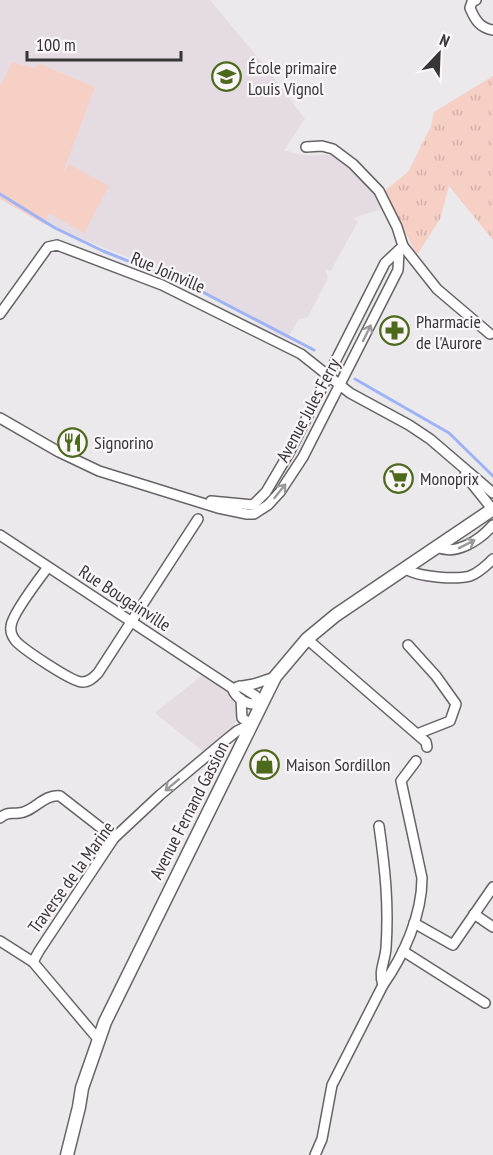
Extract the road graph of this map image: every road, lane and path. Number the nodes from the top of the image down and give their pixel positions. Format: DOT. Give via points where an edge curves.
graph roads {
  1 [pos="476,0"];
  2 [pos="493,30"];
  3 [pos="306,147"];
  4 [pos="401,248"];
  5 [pos="0,314"];
  6 [pos="490,334"];
  7 [pos="328,376"];
  8 [pos="340,386"];
  9 [pos="0,418"];
  10 [pos="452,460"];
  11 [pos="493,493"];
  12 [pos="190,499"];
  13 [pos="493,510"];
  14 [pos="198,519"];
  15 [pos="493,525"];
  16 [pos="0,535"];
  17 [pos="437,548"];
  18 [pos="493,559"];
  19 [pos="48,567"];
  20 [pos="406,569"];
  21 [pos="131,622"];
  22 [pos="307,639"];
  23 [pos="408,645"];
  24 [pos="275,677"];
  25 [pos="236,687"];
  26 [pos="241,699"];
  27 [pos="260,704"];
  28 [pos="251,724"];
  29 [pos="417,734"];
  30 [pos="427,747"];
  31 [pos="416,761"];
  32 [pos="2,814"];
  33 [pos="380,826"];
  34 [pos="114,838"];
  35 [pos="493,887"];
  36 [pos="474,914"];
  37 [pos="414,923"];
  38 [pos="493,927"];
  39 [pos="0,941"];
  40 [pos="403,951"];
  41 [pos="33,962"];
  42 [pos="383,985"];
  43 [pos="485,1002"];
  44 [pos="98,1039"];
  45 [pos="67,1155"];
  46 [pos="315,1155"];
  1 -- 2 [label="street" via="470,8 474,18 481,27"];
  3 -- 4 [label="street" via="333,148 379,191 397,227"];
  4 -- 6 [label="street" via="437,289"];
  4 -- 7 [label="street, Avenue Jules Ferry" via="385,263"];
  8 -- 4 [label="street, Avenue Jules Ferry, one-way" via="398,270"];
  5 -- 7 [label="street, Rue Joinville" via="48,247 57,244 184,295 301,354"];
  7 -- 8 [label="street, Rue Joinville"];
  7 -- 12 [label="street, Avenue Jules Ferry" via="289,453 259,500 245,506"];
  8 -- 10 [label="street, Rue Joinville" via="409,425"];
  12 -- 8 [label="street, Avenue Jules Ferry, one-way" via="247,514 261,510 291,477"];
  9 -- 12 [label="street, Avenue Jules Ferry" via="99,471"];
  10 -- 11 [label="street"];
  10 -- 13 [label="street"];
  13 -- 17 [label="street, Avenue Fernand Gassion"];
  14 -- 21 [label="street"];
  17 -- 15 [label="street, Avenue Fernand Gassion, one-way" via="462,547 485,535"];
  16 -- 19 [label="street, Rue Bougainville"];
  17 -- 20 [label="street, Avenue Fernand Gassion"];
  18 -- 20 [label="street" via="472,575 460,577 411,573"];
  19 -- 21 [label="street, Rue Bougainville"];
  19 -- 21 [label="street" via="13,617 13,638 21,646 73,680 86,682 98,673"];
  20 -- 22 [label="street, Avenue Fernand Gassion" via="351,603"];
  21 -- 25 [label="street, Rue Bougainville"];
  22 -- 24 [label="street, Avenue Fernand Gassion"];
  22 -- 29 [label="street"];
  23 -- 29 [label="street" via="456,704 450,721"];
  24 -- 25 [label="street"];
  24 -- 27 [label="street, Avenue Fernand Gassion"];
  25 -- 26 [label="street, Rue Bougainville" via="233,692"];
  25 -- 27 [label="street, Rue Bougainville" via="256,696"];
  26 -- 27 [label="street" via="252,705"];
  26 -- 28 [label="street, Rue Bougainville" via="243,718"];
  27 -- 28 [label="street, Avenue Fernand Gassion"];
  28 -- 34 [label="street, Traverse de la Marine, one-way" via="232,735"];
  28 -- 44 [label="street, Avenue Fernand Gassion"];
  29 -- 30 [label="street"];
  31 -- 37 [label="street" via="401,781 422,878"];
  32 -- 34 [label="street" via="19,813 52,795 60,796"];
  33 -- 42 [label="street" via="388,908 386,952 380,976"];
  34 -- 41 [label="street, Traverse de la Marine"];
  35 -- 36 [label="street"];
  36 -- 37 [label="street" via="453,945"];
  36 -- 38 [label="street"];
  37 -- 40 [label="street"];
  39 -- 41 [label="street"];
  40 -- 42 [label="street"];
  40 -- 43 [label="street"];
  41 -- 44 [label="street"];
  42 -- 46 [label="street" via="332,1084 322,1139"];
  44 -- 45 [label="street, Avenue Fernand Gassion"];
}
